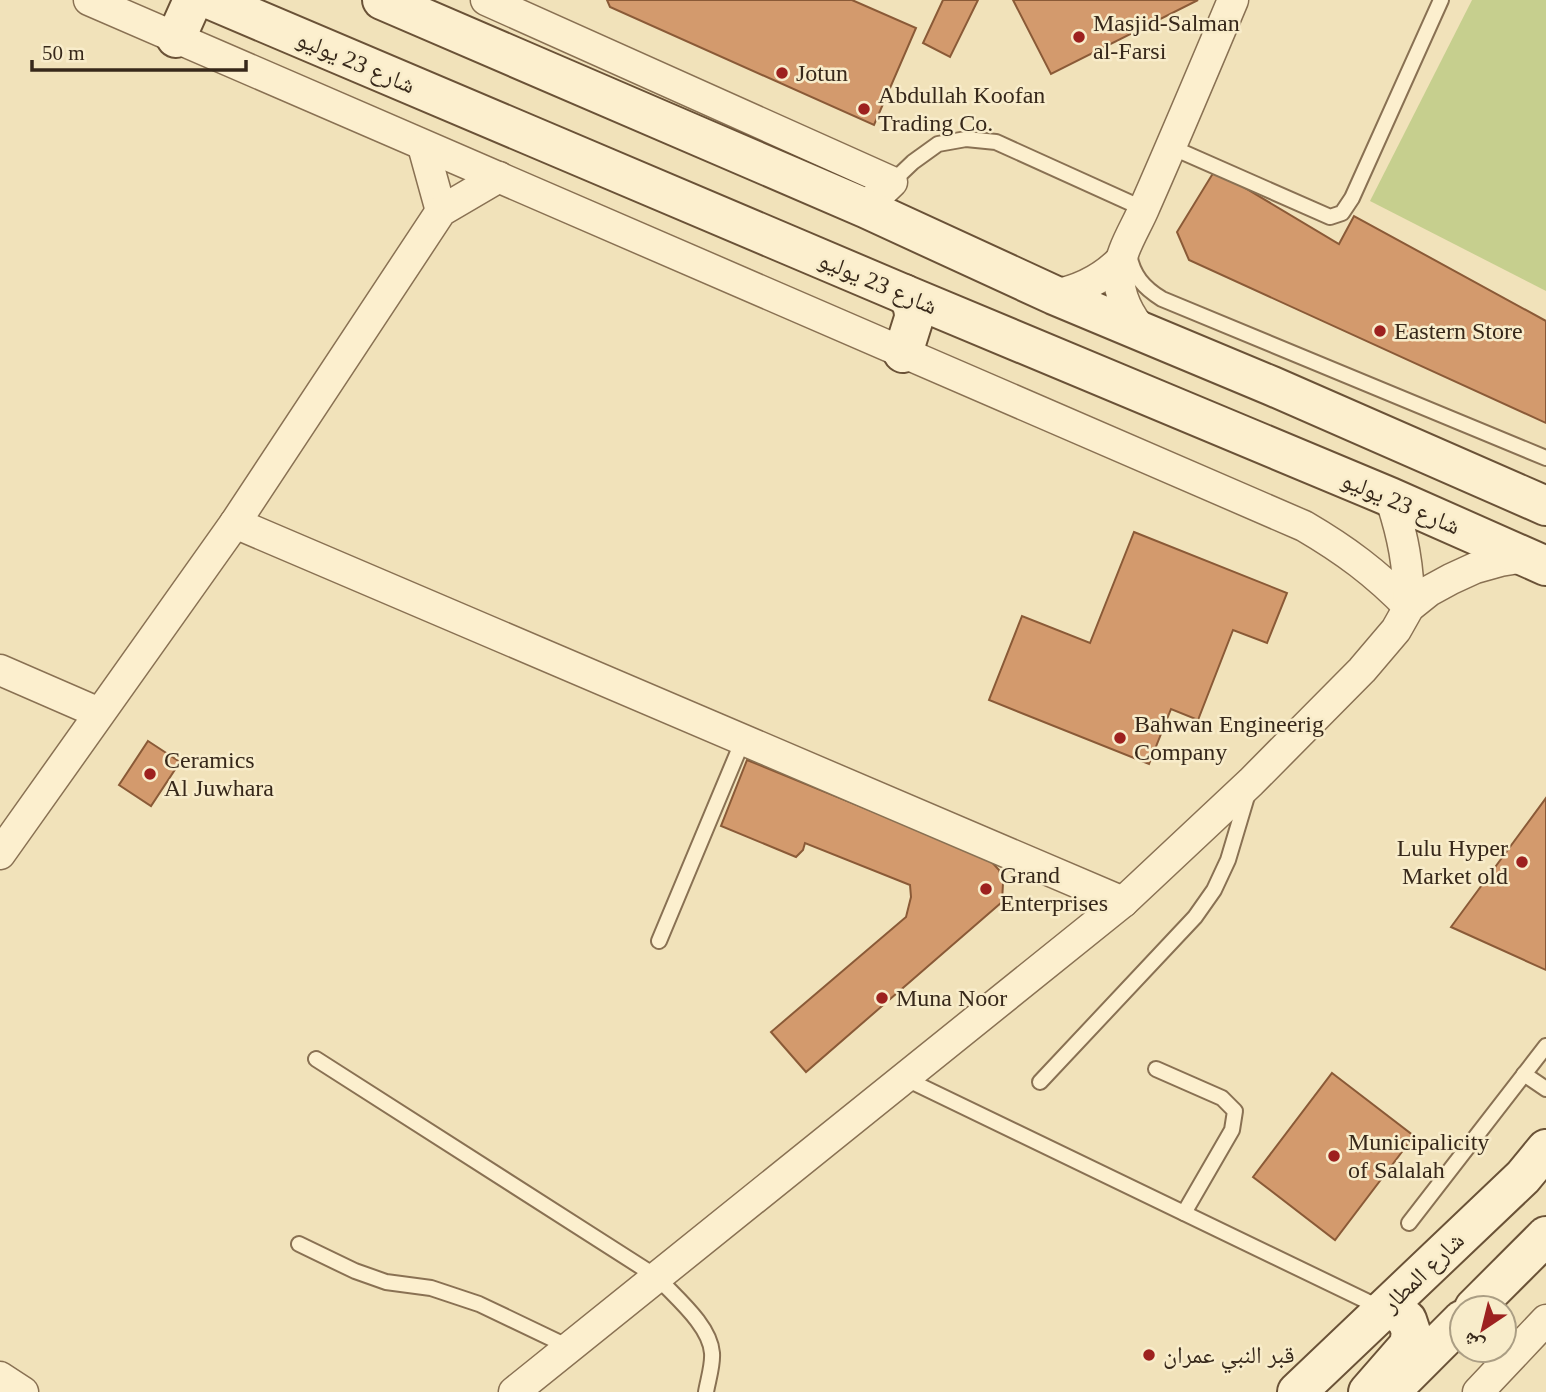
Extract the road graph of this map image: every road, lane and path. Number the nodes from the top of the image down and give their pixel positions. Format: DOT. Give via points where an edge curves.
graph roads {
  1 [pos="89,0"];
  2 [pos="193,0"];
  3 [pos="211,0"];
  4 [pos="382,0"];
  5 [pos="486,0"];
  6 [pos="1233,0"];
  7 [pos="1441,0"];
  8 [pos="537,11"];
  9 [pos="176,38"];
  10 [pos="424,146"];
  11 [pos="1171,147"];
  12 [pos="499,177"];
  13 [pos="892,182"];
  14 [pos="865,208"];
  15 [pos="1144,209"];
  16 [pos="441,211"];
  17 [pos="1124,253"];
  18 [pos="904,294"];
  19 [pos="1054,295"];
  20 [pos="1144,333"];
  21 [pos="903,353"];
  22 [pos="1546,458"];
  23 [pos="1390,497"];
  24 [pos="1546,506"];
  25 [pos="235,523"];
  26 [pos="1535,561"];
  27 [pos="1409,607"];
  28 [pos="0,670"];
  29 [pos="99,713"];
  30 [pos="743,740"];
  31 [pos="1251,782"];
  32 [pos="0,854"];
  33 [pos="1123,902"];
  34 [pos="659,941"];
  35 [pos="1546,1046"];
  36 [pos="316,1059"];
  37 [pos="1156,1069"];
  38 [pos="1524,1074"];
  39 [pos="904,1078"];
  40 [pos="1040,1082"];
  41 [pos="1546,1089"];
  42 [pos="1546,1149"];
  43 [pos="1184,1213"];
  44 [pos="1409,1223"];
  45 [pos="1546,1236"];
  46 [pos="299,1244"];
  47 [pos="657,1277"];
  48 [pos="1488,1294"];
  49 [pos="1384,1310"];
  50 [pos="1546,1320"];
  51 [pos="1448,1334"];
  52 [pos="569,1348"];
  53 [pos="0,1377"];
  54 [pos="1490,1387"];
  55 [pos="23,1392"];
  56 [pos="514,1392"];
  57 [pos="706,1392"];
  58 [pos="1297,1392"];
  59 [pos="1368,1392"];
  60 [pos="1390,1392"];
  1 -- 9 [label="street"];
  2 -- 9 [label="main road"];
  3 -- 18 [label="main road, شارع 23 يوليو"];
  4 -- 14 [label="main road"];
  5 -- 8 [label="street"];
  6 -- 11 [label="street"];
  7 -- 11 [label="lane" via="1342,213 1330,217"];
  8 -- 13 [label="street"];
  9 -- 10 [label="street"];
  10 -- 12 [label="street"];
  10 -- 16 [label="street"];
  11 -- 15 [label="street"];
  12 -- 16 [label="street"];
  12 -- 21 [label="street"];
  13 -- 14 [label="street"];
  13 -- 15 [label="lane" via="938,144 966,139 996,142"];
  14 -- 19 [label="main road"];
  15 -- 17 [label="street"];
  16 -- 25 [label="street"];
  17 -- 19 [label="street" via="1109,272 1090,284"];
  17 -- 20 [label="street" via="1121,292 1125,307"];
  17 -- 22 [label="lane" via="1137,277 1162,299"];
  18 -- 21 [label="main road" via="914,318"];
  18 -- 23 [label="main road, شارع 23 يوليو"];
  19 -- 20 [label="main road"];
  20 -- 24 [label="main road"];
  21 -- 27 [label="street" via="1304,526 1360,562"];
  23 -- 26 [label="main road, شارع 23 يوليو"];
  23 -- 27 [label="street" via="1406,551"];
  25 -- 29 [label="street"];
  25 -- 30 [label="street"];
  26 -- 27 [label="street" via="1500,561 1475,568 1429,591"];
  27 -- 31 [label="street" via="1371,661"];
  28 -- 29 [label="street"];
  29 -- 32 [label="street"];
  30 -- 33 [label="street"];
  30 -- 34 [label="lane"];
  31 -- 33 [label="street"];
  31 -- 40 [label="lane" via="1228,860 1208,899"];
  33 -- 39 [label="street"];
  35 -- 38 [label="lane"];
  36 -- 47 [label="lane"];
  37 -- 43 [label="lane" via="1222,1098 1235,1111 1232,1130"];
  38 -- 41 [label="lane"];
  38 -- 44 [label="lane"];
  39 -- 43 [label="lane"];
  39 -- 47 [label="street"];
  42 -- 49 [label="main road, شارع المطار" via="1523,1177"];
  43 -- 49 [label="lane"];
  45 -- 48 [label="main road"];
  46 -- 52 [label="lane" via="386,1282 431,1288 479,1304"];
  47 -- 52 [label="street"];
  47 -- 57 [label="lane" via="708,1335 712,1354"];
  49 -- 58 [label="main road, شارع المطار"];
  49 -- 59 [label="main road" via="1407,1320 1409,1345"];
  50 -- 54 [label="street"];
  51 -- 60 [label="main road"];
  52 -- 56 [label="street"];
  53 -- 55 [label="street"];
}
